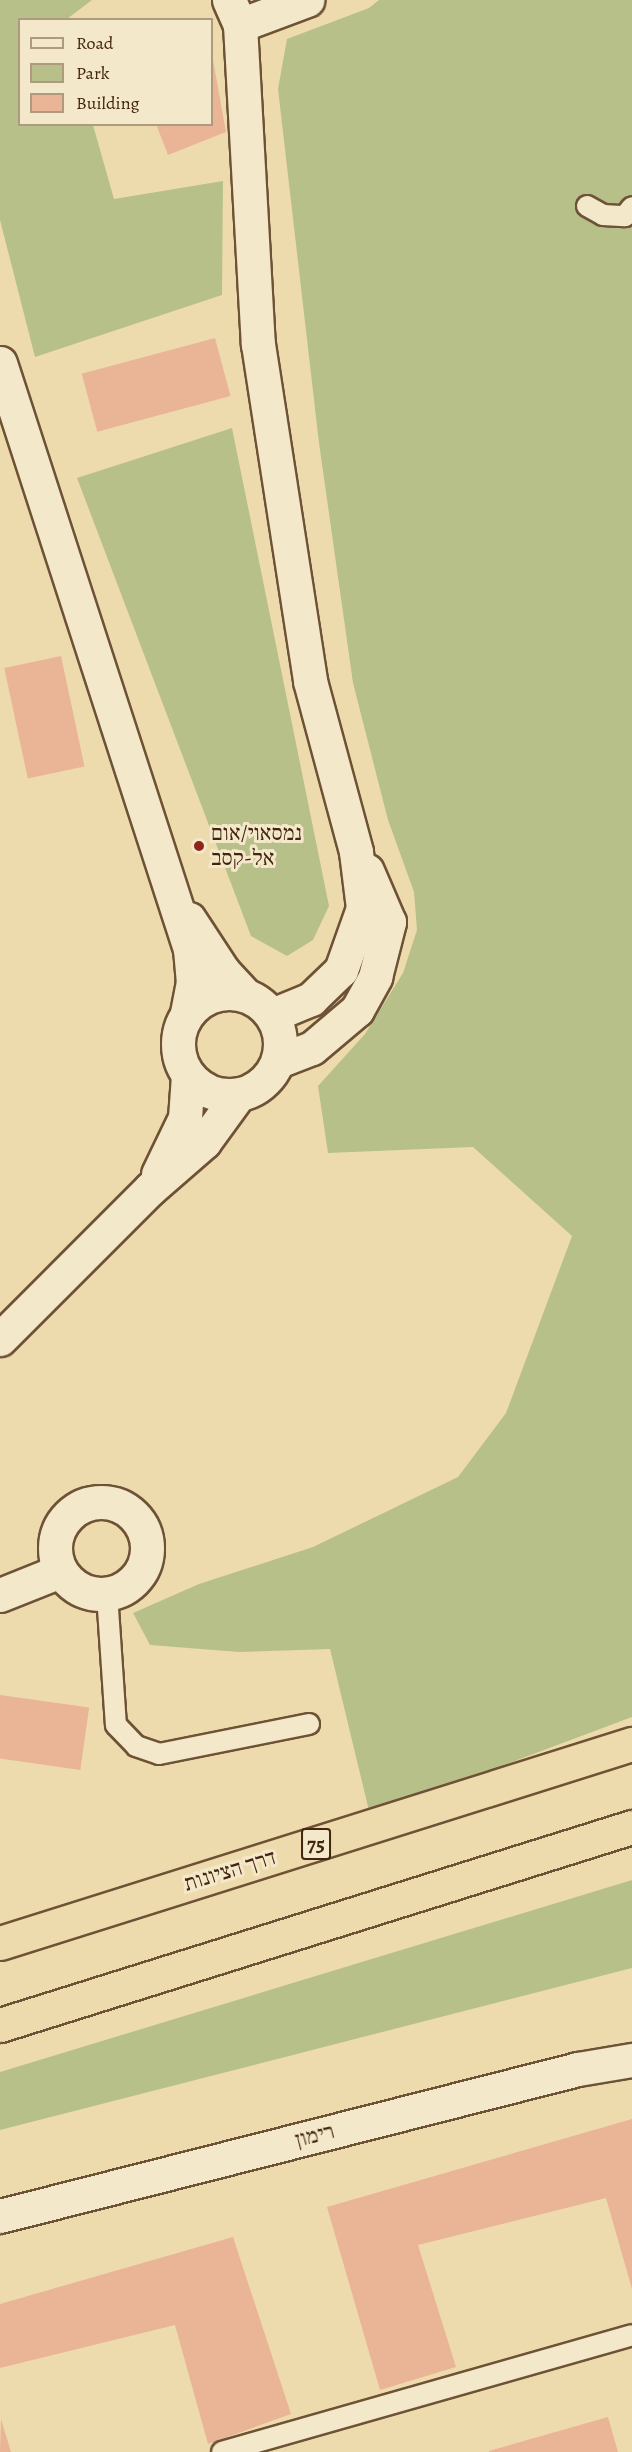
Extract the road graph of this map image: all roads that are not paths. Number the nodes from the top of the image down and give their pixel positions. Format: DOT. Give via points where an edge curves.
graph roads {
  1 [pos="307,0"];
  2 [pos="235,13"];
  3 [pos="587,206"];
  4 [pos="632,207"];
  5 [pos="0,363"];
  6 [pos="356,852"];
  7 [pos="173,896"];
  8 [pos="245,995"];
  9 [pos="187,1014"];
  10 [pos="272,1015"];
  11 [pos="278,1061"];
  12 [pos="188,1075"];
  13 [pos="239,1094"];
  14 [pos="150,1189"];
  15 [pos="0,1339"];
  16 [pos="60,1571"];
  17 [pos="106,1594"];
  18 [pos="0,1595"];
  19 [pos="309,1724"];
  20 [pos="632,1744"];
  21 [pos="632,1827"];
  22 [pos="0,1943"];
  23 [pos="0,2025"];
  24 [pos="632,2060"];
  25 [pos="0,2216"];
  26 [pos="632,2336"];
  27 [pos="222,2452"];
  1 -- 2 [label="street"];
  2 -- 6 [label="street" via="258,344 310,681"];
  3 -- 4 [label="lane" via="603,215 625,216"];
  5 -- 7 [label="street"];
  6 -- 10 [label="street" via="363,908 341,970 311,999"];
  6 -- 11 [label="street" via="379,891 390,922 375,977 357,1010 312,1048"];
  7 -- 8 [label="street" via="223,971"];
  7 -- 9 [label="street" via="190,949 194,982"];
  8 -- 9 [label="street" via="213,995"];
  8 -- 10 [label="street" via="260,1002"];
  9 -- 12 [label="street" via="178,1044"];
  10 -- 11 [label="street" via="279,1030"];
  11 -- 13 [label="street" via="260,1085"];
  12 -- 13 [label="street" via="215,1093"];
  12 -- 14 [label="street" via="185,1118"];
  13 -- 14 [label="street" via="204,1142"];
  14 -- 15 [label="street"];
  16 -- 17 [label="street" via="72,1585 88,1593"];
  16 -- 17 [label="street" via="54,1553 55,1535 63,1519 77,1507 95,1501 113,1503 129,1511 142,1525 147,1542 146,1560 138,1577 124,1589"];
  16 -- 18 [label="street"];
  17 -- 19 [label="lane" via="116,1725 136,1746 159,1754"];
  20 -- 22 [label="highway, דרך הציונות / 75"];
  21 -- 23 [label="highway"];
  24 -- 25 [label="street, רימון" via="578,2069"];
  26 -- 27 [label="lane"];
}
